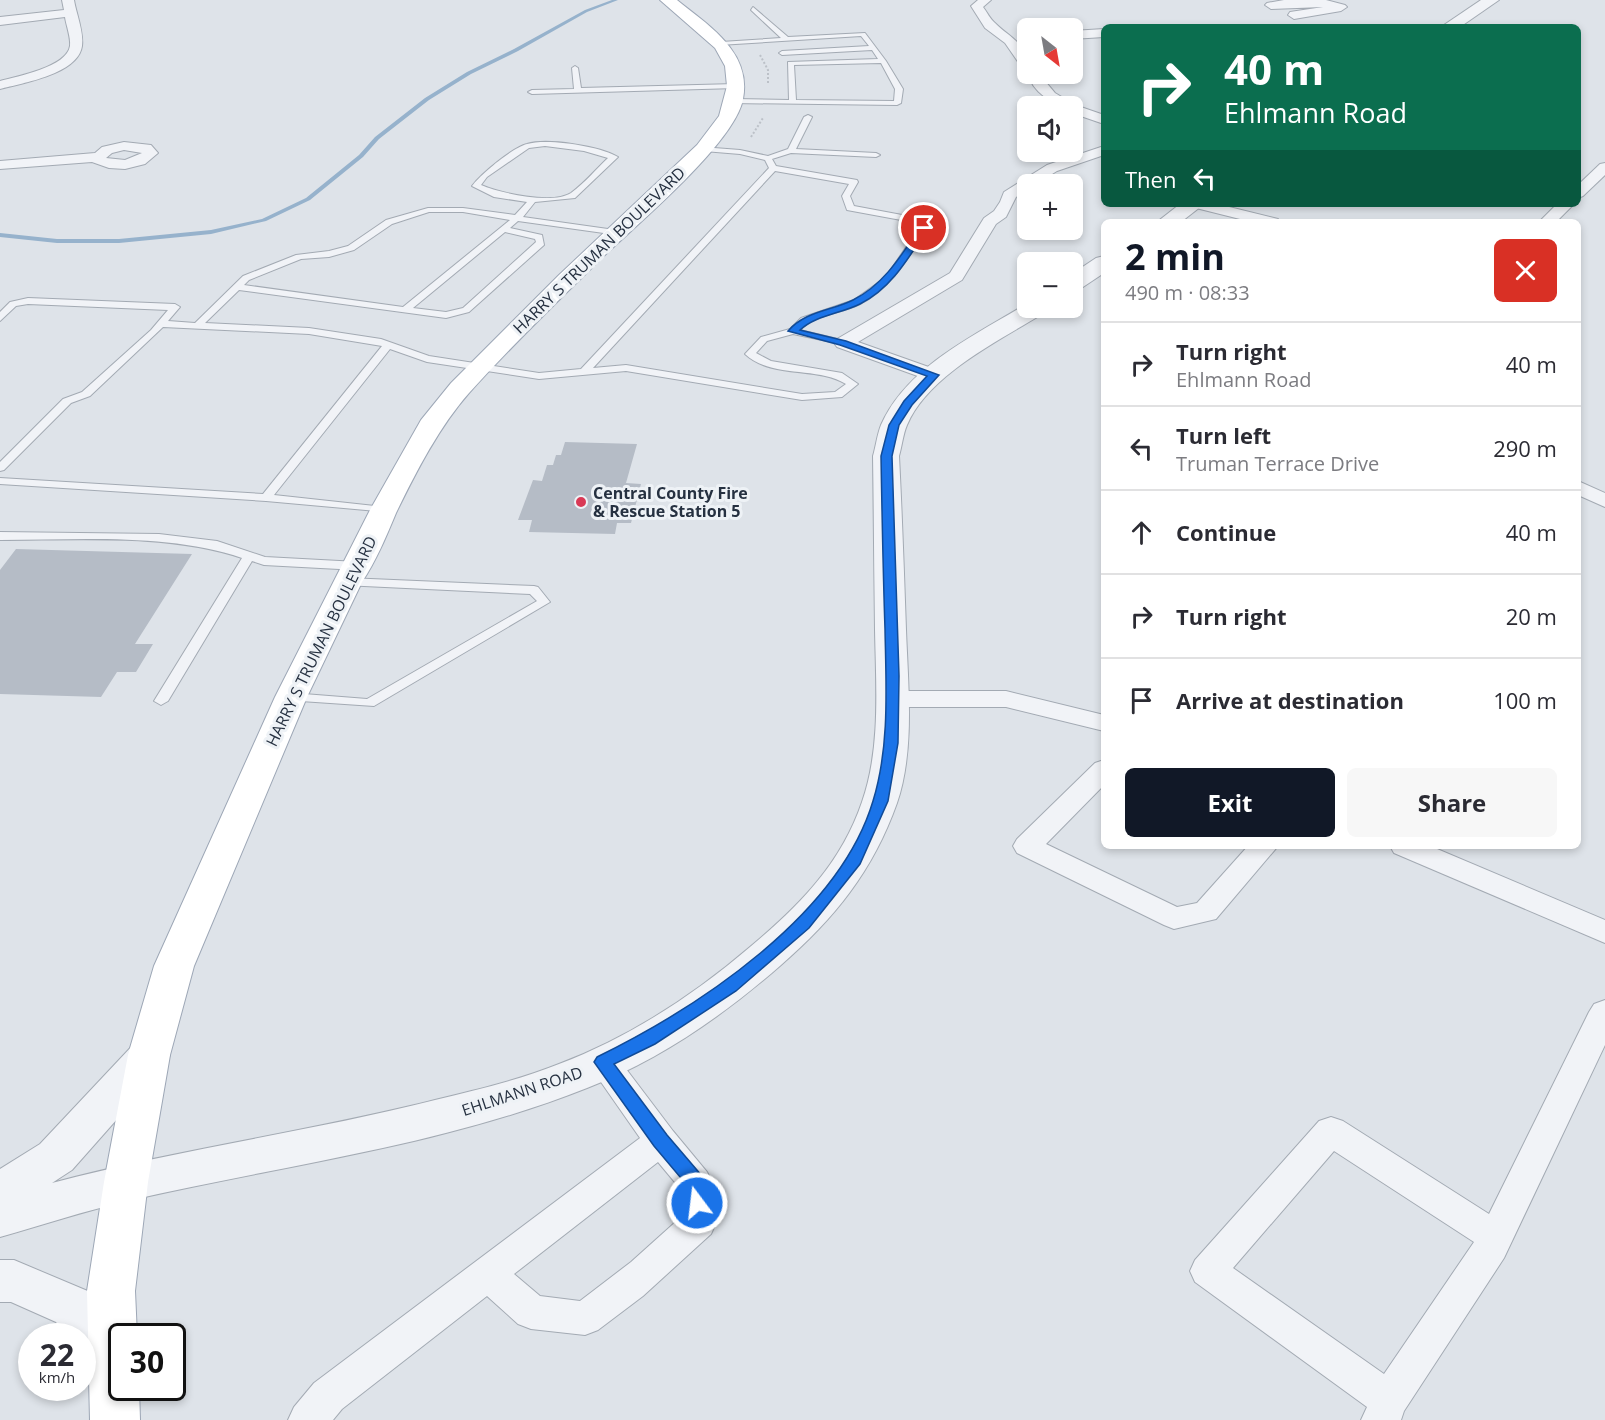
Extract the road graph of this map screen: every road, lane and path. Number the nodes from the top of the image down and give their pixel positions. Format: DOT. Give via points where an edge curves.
graph roads {
  1 [pos="669,0"];
  2 [pos="1491,0"];
  3 [pos="982,1"];
  4 [pos="69,7"];
  5 [pos="753,9"];
  6 [pos="0,21"];
  7 [pos="1292,21"];
  8 [pos="1454,24"];
  9 [pos="1101,33"];
  10 [pos="1083,34"];
  11 [pos="786,39"];
  12 [pos="1009,40"];
  13 [pos="1017,40"];
  14 [pos="721,44"];
  15 [pos="874,48"];
  16 [pos="1017,51"];
  17 [pos="783,53"];
  18 [pos="883,61"];
  19 [pos="575,68"];
  20 [pos="1041,84"];
  21 [pos="0,85"];
  22 [pos="578,90"];
  23 [pos="532,92"];
  24 [pos="735,93"];
  25 [pos="1050,96"];
  26 [pos="793,101"];
  27 [pos="1083,112"];
  28 [pos="808,117"];
  29 [pos="1101,119"];
  30 [pos="704,149"];
  31 [pos="791,151"];
  32 [pos="1101,151"];
  33 [pos="876,155"];
  34 [pos="97,157"];
  35 [pos="768,158"];
  36 [pos="0,165"];
  37 [pos="1605,167"];
  38 [pos="773,168"];
  39 [pos="1581,189"];
  40 [pos="533,200"];
  41 [pos="1191,207"];
  42 [pos="1196,207"];
  43 [pos="1198,207"];
  44 [pos="1563,207"];
  45 [pos="518,217"];
  46 [pos="1172,219"];
  47 [pos="1227,219"];
  48 [pos="1257,219"];
  49 [pos="1550,219"];
  50 [pos="503,229"];
  51 [pos="615,233"];
  52 [pos="1101,265"];
  53 [pos="1083,277"];
  54 [pos="238,286"];
  55 [pos="405,309"];
  56 [pos="0,318"];
  57 [pos="1021,318"];
  58 [pos="161,324"];
  59 [pos="198,325"];
  60 [pos="793,331"];
  61 [pos="843,343"];
  62 [pos="388,345"];
  63 [pos="481,367"];
  64 [pos="585,371"];
  65 [pos="933,375"];
  66 [pos="0,468"];
  67 [pos="0,481"];
  68 [pos="1581,489"];
  69 [pos="266,498"];
  70 [pos="1605,501"];
  71 [pos="384,510"];
  72 [pos="0,536"];
  73 [pos="249,556"];
  74 [pos="352,574"];
  75 [pos="291,697"];
  76 [pos="892,699"];
  77 [pos="161,701"];
  78 [pos="1101,722"];
  79 [pos="1101,772"];
  80 [pos="1261,849"];
  81 [pos="1411,849"];
  82 [pos="1605,932"];
  83 [pos="1605,1012"];
  84 [pos="149,1055"];
  85 [pos="603,1062"];
  86 [pos="661,1141"];
  87 [pos="126,1182"];
  88 [pos="0,1190"];
  89 [pos="0,1217"];
  90 [pos="1496,1237"];
  91 [pos="488,1274"];
  92 [pos="0,1281"];
  93 [pos="112,1323"];
  94 [pos="108,1353"];
  95 [pos="114,1401"];
  96 [pos="1385,1410"];
  97 [pos="115,1420"];
  98 [pos="308,1420"];
  1 -- 14 [label="main road"];
  2 -- 8 [label="street"];
  3 -- 12 [label="street" via="977,6 989,25"];
  4 -- 6 [label="street"];
  4 -- 21 [label="street" via="76,45 71,58 42,74"];
  5 -- 11 [label="lane"];
  7 -- 7 [label="street" via="1267,4 1322,1 1341,7"];
  9 -- 10 [label="street"];
  11 -- 14 [label="lane"];
  11 -- 15 [label="lane" via="863,34"];
  12 -- 13 [label="street"];
  12 -- 16 [label="street"];
  14 -- 24 [label="main road" via="734,66"];
  15 -- 17 [label="lane"];
  15 -- 18 [label="lane"];
  18 -- 26 [label="lane" via="790,63"];
  18 -- 26 [label="lane" via="899,89 897,103"];
  19 -- 22 [label="lane"];
  20 -- 25 [label="street"];
  22 -- 23 [label="lane"];
  22 -- 24 [label="lane"];
  24 -- 26 [label="lane"];
  24 -- 30 [label="main road, HARRY S TRUMAN BOULEVARD" via="728,117"];
  27 -- 29 [label="street"];
  28 -- 31 [label="lane"];
  30 -- 35 [label="lane"];
  30 -- 51 [label="main road, HARRY S TRUMAN BOULEVARD"];
  31 -- 33 [label="lane"];
  31 -- 35 [label="lane"];
  32 -- 61 [label="street" via="1052,168 1009,195 1000,214 989,209 956,276"];
  34 -- 36 [label="street"];
  35 -- 38 [label="lane"];
  37 -- 39 [label="street"];
  38 -- 60 [label="lane" via="854,182 846,196 850,208 915,220 924,228 890,279 857,302 804,321"];
  38 -- 64 [label="lane"];
  40 -- 40 [label="lane" via="572,196 614,157 545,144 527,146 484,175 476,186 497,195"];
  40 -- 45 [label="lane"];
  41 -- 46 [label="street"];
  42 -- 47 [label="street"];
  43 -- 48 [label="street"];
  44 -- 49 [label="street"];
  45 -- 50 [label="lane"];
  45 -- 51 [label="lane"];
  45 -- 54 [label="lane" via="428,210 389,222 351,249 299,257 246,278"];
  50 -- 55 [label="lane"];
  50 -- 55 [label="lane" via="539,237 541,243 466,310 446,315"];
  51 -- 63 [label="main road, HARRY S TRUMAN BOULEVARD"];
  52 -- 53 [label="street"];
  54 -- 55 [label="lane"];
  54 -- 59 [label="lane"];
  56 -- 58 [label="lane" via="13,304 28,301 175,307"];
  57 -- 65 [label="street, EHLMANN ROAD"];
  58 -- 59 [label="lane"];
  58 -- 66 [label="lane" via="86,394 67,401"];
  59 -- 62 [label="lane" via="309,331"];
  60 -- 61 [label="lane"];
  60 -- 64 [label="lane" via="764,339 750,354 768,364 838,375 853,384 838,394 801,397 626,368"];
  61 -- 65 [label="street"];
  62 -- 63 [label="lane" via="427,358"];
  62 -- 69 [label="lane"];
  63 -- 64 [label="lane" via="539,376"];
  63 -- 71 [label="main road, HARRY S TRUMAN BOULEVARD" via="434,420"];
  65 -- 76 [label="street, EHLMANN ROAD" via="907,403 894,425 886,456"];
  67 -- 69 [label="lane"];
  68 -- 70 [label="street"];
  69 -- 71 [label="lane"];
  71 -- 74 [label="main road, HARRY S TRUMAN BOULEVARD"];
  72 -- 73 [label="lane" via="159,538 217,545"];
  73 -- 74 [label="lane"];
  73 -- 77 [label="lane"];
  74 -- 75 [label="main road, HARRY S TRUMAN BOULEVARD"];
  74 -- 75 [label="lane" via="534,590 544,602 369,703"];
  75 -- 84 [label="main road, HARRY S TRUMAN BOULEVARD" via="174,966"];
  76 -- 78 [label="street" via="1006,699"];
  76 -- 85 [label="street, EHLMANN ROAD" via="891,743 880,801 852,864 803,924 731,986 649,1039"];
  79 -- 80 [label="street" via="1027,846 1174,918 1206,912"];
  81 -- 82 [label="street"];
  83 -- 90 [label="street"];
  84 -- 87 [label="main road, HARRY S TRUMAN BOULEVARD"];
  84 -- 88 [label="street" via="56,1157"];
  85 -- 86 [label="street"];
  85 -- 87 [label="street, EHLMANN ROAD" via="574,1076 489,1104 388,1130"];
  86 -- 91 [label="street"];
  86 -- 91 [label="street" via="695,1182 698,1223 627,1288 585,1318 531,1312"];
  87 -- 89 [label="street, EHLMANN ROAD"];
  87 -- 93 [label="main road, HARRY S TRUMAN BOULEVARD" via="111,1291"];
  90 -- 96 [label="street"];
  90 -- 96 [label="street" via="1331,1131 1208,1271"];
  91 -- 98 [label="street" via="328,1396"];
  92 -- 94 [label="street" via="14,1281 73,1307"];
  95 -- 97 [label="main road, HARRY S TRUMAN BOULEVARD"];
}
